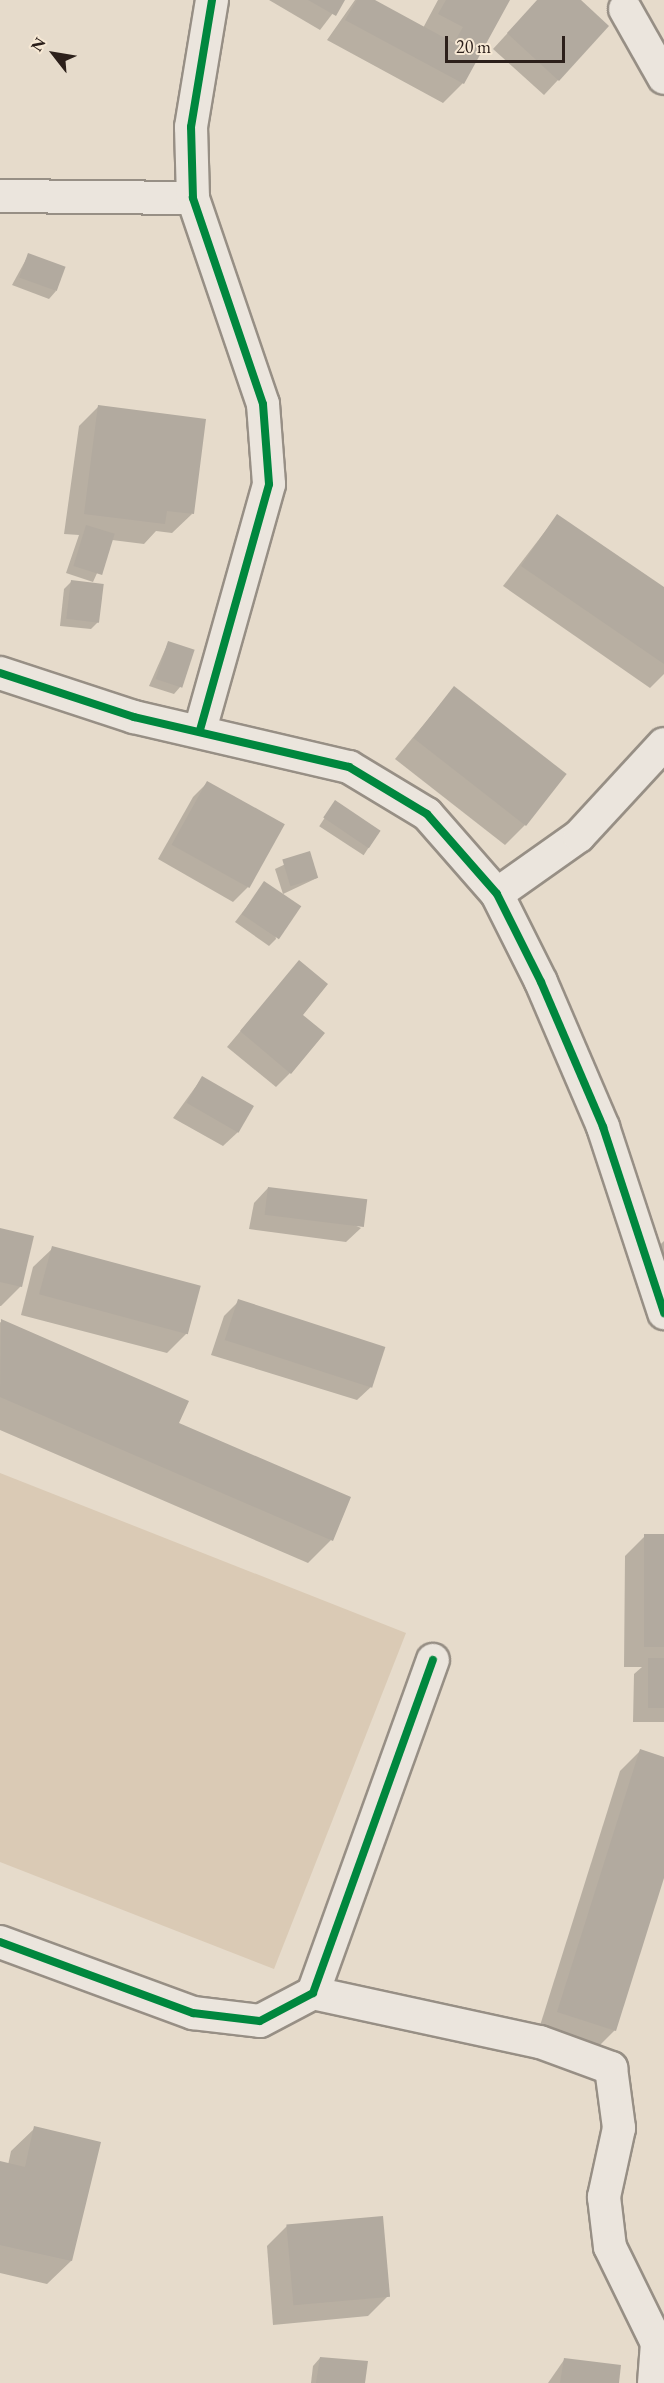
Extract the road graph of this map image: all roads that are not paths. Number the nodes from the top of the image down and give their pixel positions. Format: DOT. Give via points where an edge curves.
graph roads {
  1 [pos="212,0"];
  2 [pos="624,9"];
  3 [pos="664,78"];
  4 [pos="0,196"];
  5 [pos="193,198"];
  6 [pos="0,673"];
  7 [pos="200,730"];
  8 [pos="664,744"];
  9 [pos="497,894"];
  10 [pos="664,1313"];
  11 [pos="434,1660"];
  12 [pos="0,1942"];
  13 [pos="313,1993"];
  14 [pos="654,2383"];
  1 -- 5 [label="street" via="191,127"];
  2 -- 3 [label="street"];
  4 -- 5 [label="street"];
  5 -- 7 [label="street" via="263,404 269,484"];
  6 -- 7 [label="street" via="134,717"];
  7 -- 9 [label="street" via="350,767 428,814"];
  8 -- 9 [label="street" via="579,836"];
  9 -- 10 [label="street" via="603,1128"];
  11 -- 13 [label="street"];
  12 -- 13 [label="street" via="193,2013 260,2021"];
  13 -- 14 [label="street" via="540,2042 611,2068 619,2128 604,2197 610,2247 657,2343"];
}
